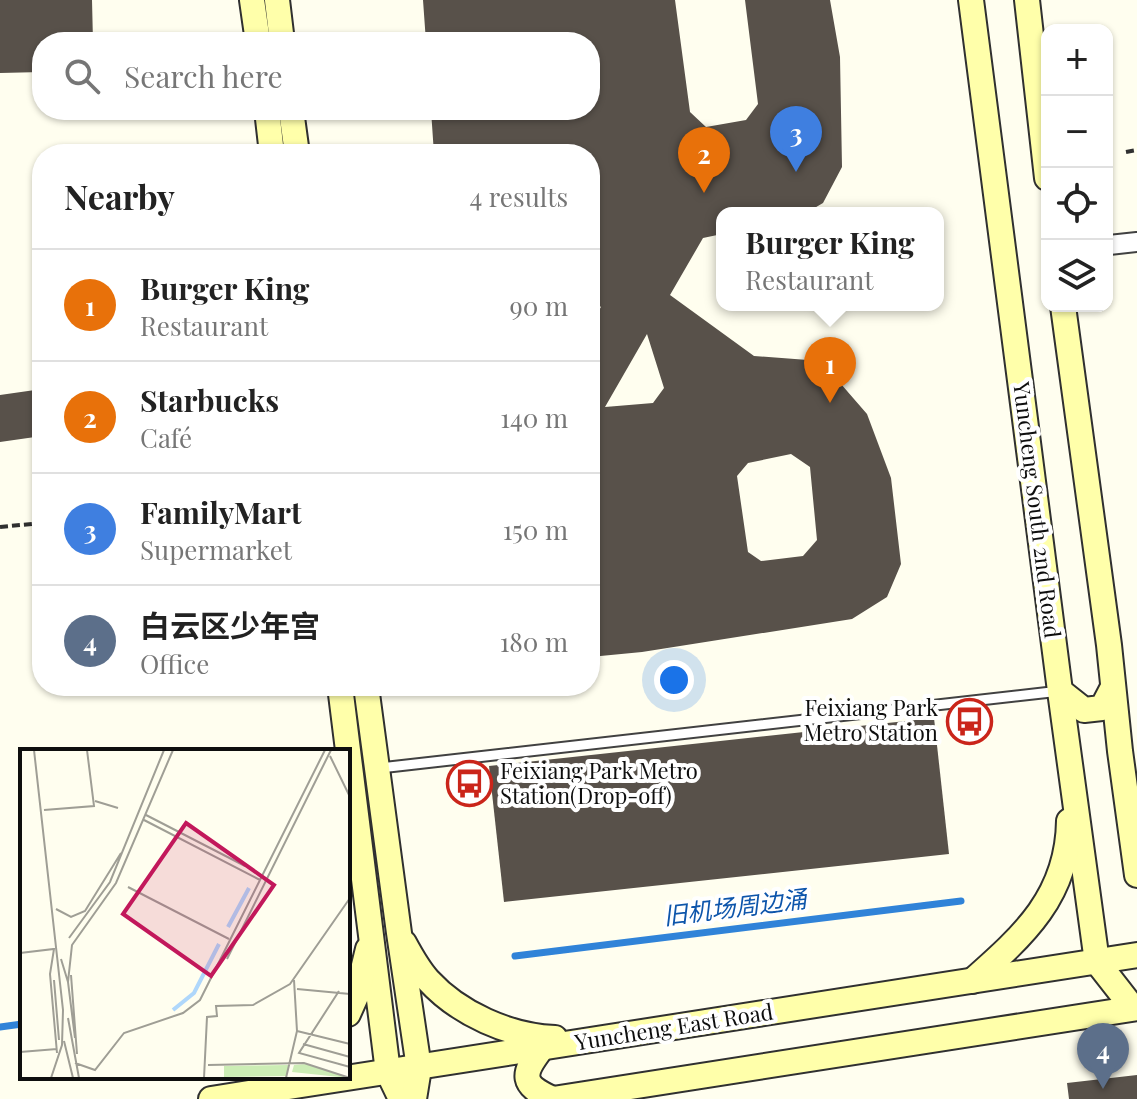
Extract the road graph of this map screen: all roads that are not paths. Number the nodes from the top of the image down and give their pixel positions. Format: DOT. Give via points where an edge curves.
graph roads {
  1 [pos="252,0"];
  2 [pos="277,0"];
  3 [pos="971,0"];
  4 [pos="1027,0"];
  5 [pos="257,32"];
  6 [pos="281,32"];
  7 [pos="268,120"];
  8 [pos="292,120"];
  9 [pos="271,144"];
  10 [pos="296,144"];
  11 [pos="1046,168"];
  12 [pos="1137,242"];
  13 [pos="1113,245"];
  14 [pos="1064,312"];
  15 [pos="1113,687"];
  16 [pos="1060,691"];
  17 [pos="341,696"];
  18 [pos="367,696"];
  19 [pos="348,749"];
  20 [pos="1120,751"];
  21 [pos="1069,758"];
  22 [pos="350,764"];
  23 [pos="376,768"];
  24 [pos="1137,798"];
  25 [pos="1137,875"];
  26 [pos="399,933"];
  27 [pos="372,935"];
  28 [pos="1137,955"];
  29 [pos="1097,962"];
  30 [pos="972,981"];
  31 [pos="1136,1003"];
  32 [pos="350,1010"];
  33 [pos="590,1039"];
  34 [pos="542,1048"];
  35 [pos="419,1068"];
  36 [pos="388,1072"];
  37 [pos="350,1076"];
  38 [pos="322,1079"];
  39 [pos="285,1083"];
  40 [pos="211,1099"];
  41 [pos="401,1099"];
  42 [pos="414,1099"];
  43 [pos="553,1099"];
  1 -- 5 [label="street"];
  2 -- 6 [label="street"];
  3 -- 16 [label="street, Yuncheng South 2nd Road"];
  4 -- 11 [label="street"];
  7 -- 9 [label="street"];
  8 -- 10 [label="street"];
  12 -- 13 [label="street"];
  14 -- 15 [label="street"];
  15 -- 16 [label="street" via="1102,708 1084,710"];
  15 -- 20 [label="street"];
  16 -- 21 [label="street, Yuncheng South 2nd Road"];
  16 -- 23 [label="lane"];
  17 -- 19 [label="street"];
  18 -- 23 [label="street"];
  20 -- 24 [label="street"];
  20 -- 25 [label="street"];
  21 -- 29 [label="street, Yuncheng South 2nd Road"];
  21 -- 30 [label="street" via="1069,835 1053,887 1018,940"];
  22 -- 27 [label="street"];
  23 -- 26 [label="street"];
  26 -- 33 [label="street" via="427,979 462,1009 536,1037"];
  26 -- 35 [label="street"];
  27 -- 32 [label="street"];
  27 -- 36 [label="street"];
  28 -- 29 [label="street, Yuncheng East Road"];
  29 -- 30 [label="street, Yuncheng East Road"];
  29 -- 31 [label="street"];
  30 -- 33 [label="street, Yuncheng East Road"];
  31 -- 43 [label="street"];
  33 -- 34 [label="street, Yuncheng East Road"];
  34 -- 35 [label="street, Yuncheng East Road"];
  34 -- 43 [label="street" via="527,1079 537,1092"];
  35 -- 36 [label="street, Yuncheng East Road"];
  35 -- 42 [label="street"];
  36 -- 37 [label="street, Yuncheng East Road"];
  36 -- 41 [label="street"];
  38 -- 39 [label="street, Yuncheng East Road"];
  39 -- 40 [label="street, Yuncheng East Road"];
}
